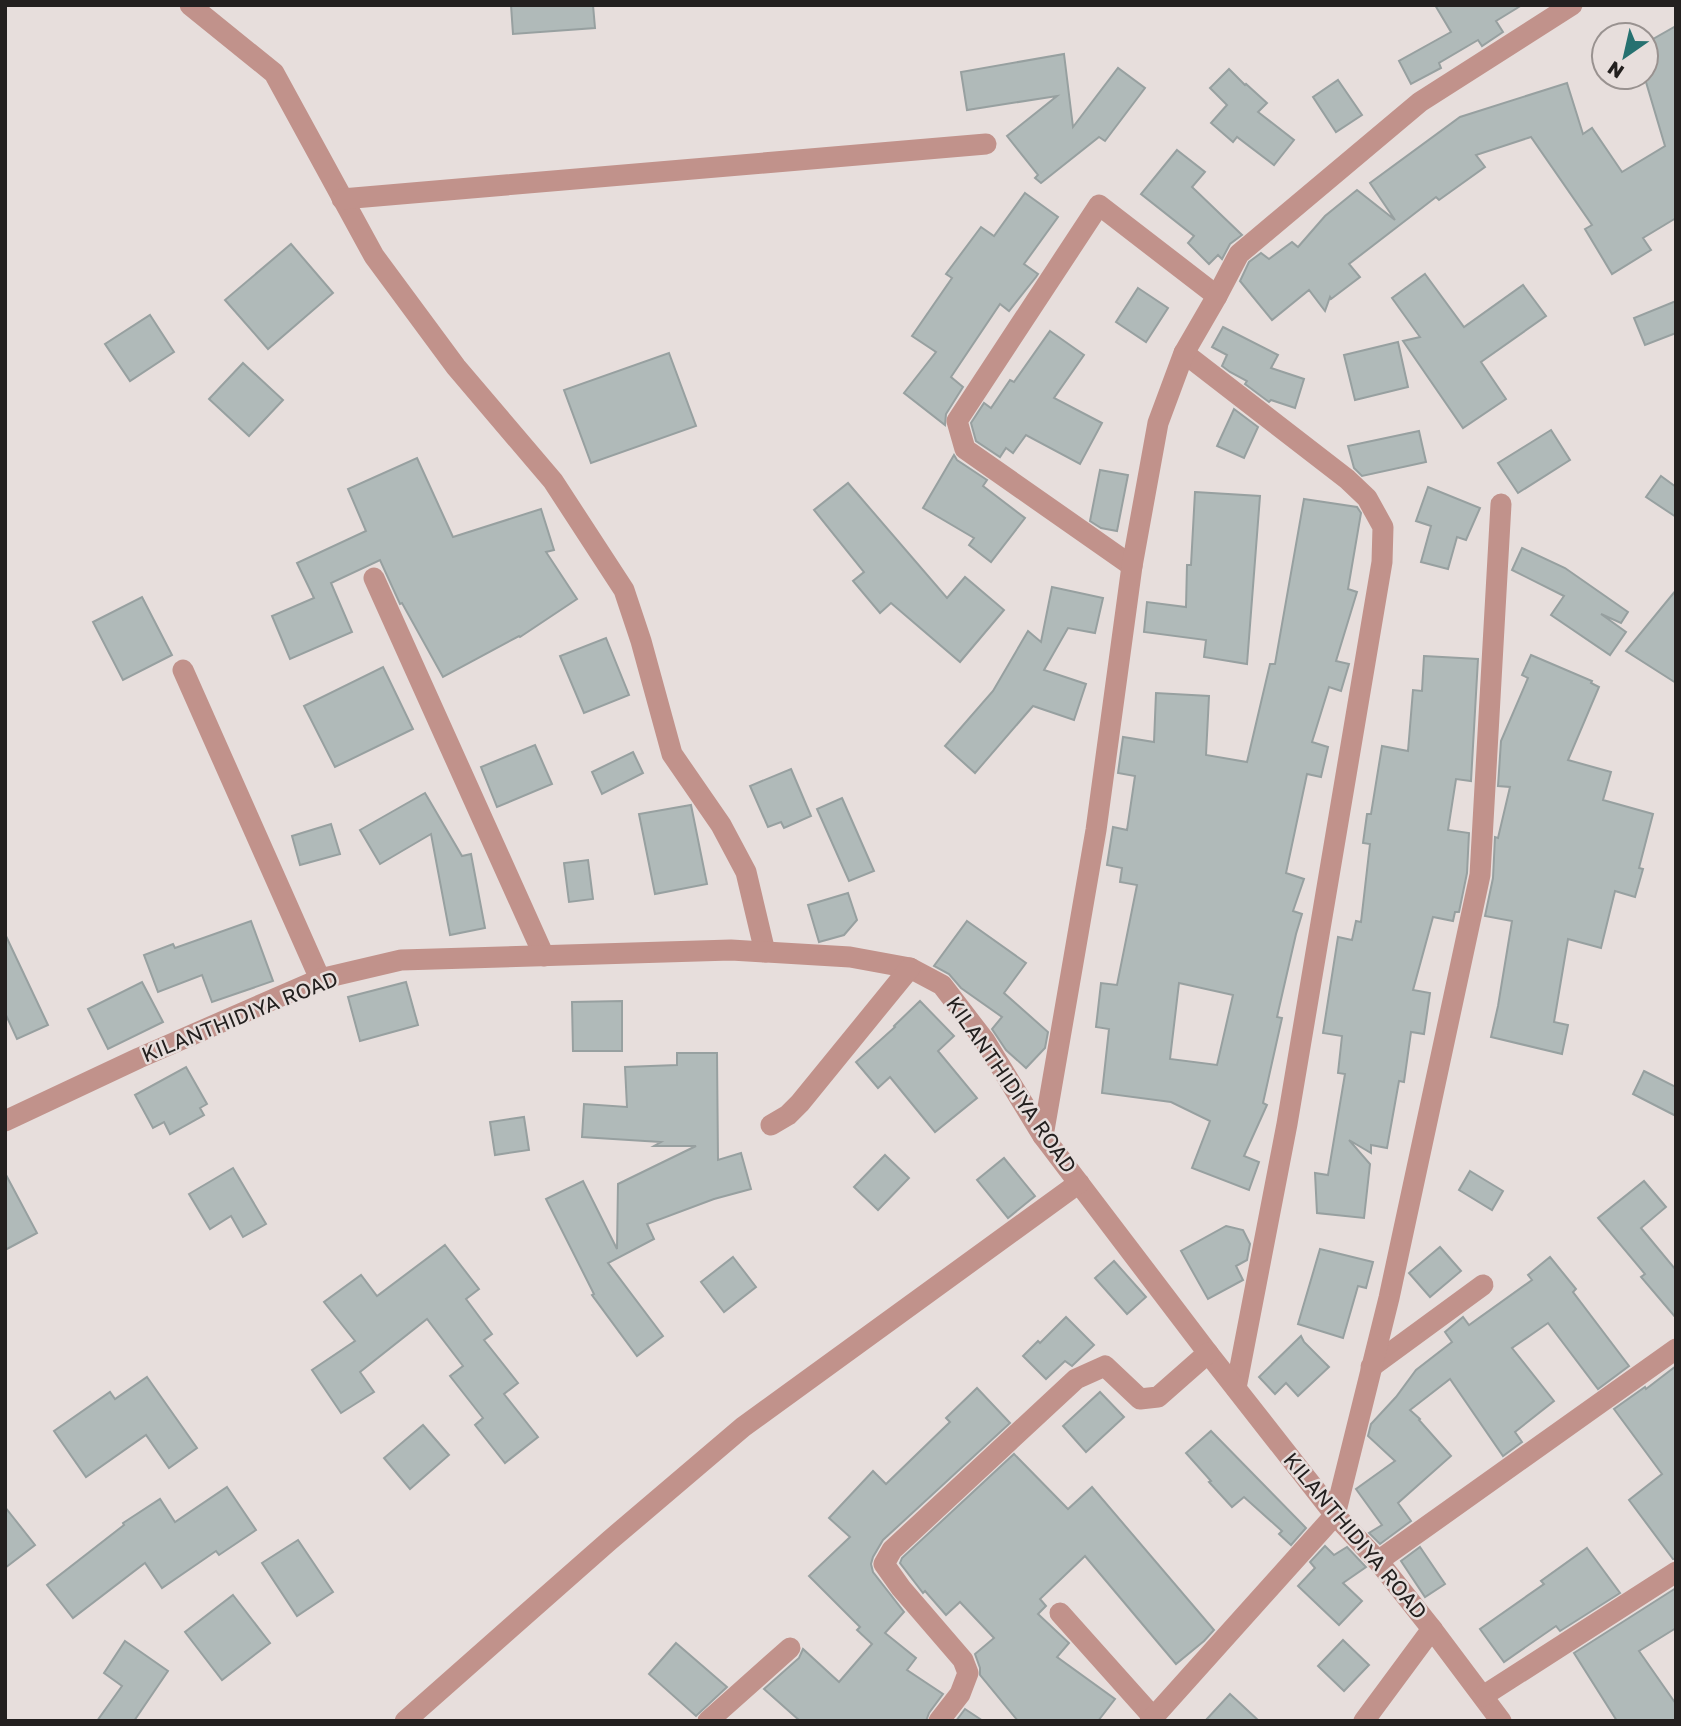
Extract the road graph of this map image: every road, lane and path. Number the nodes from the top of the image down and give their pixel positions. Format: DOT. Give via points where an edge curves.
graph roads {
  1 [pos="190,5"];
  2 [pos="1572,5"];
  3 [pos="986,144"];
  4 [pos="342,200"];
  5 [pos="1217,296"];
  6 [pos="1184,353"];
  7 [pos="1501,503"];
  8 [pos="1132,566"];
  9 [pos="374,578"];
  10 [pos="183,670"];
  11 [pos="765,952"];
  12 [pos="544,956"];
  13 [pos="910,968"];
  14 [pos="320,979"];
  15 [pos="5,1121"];
  16 [pos="771,1125"];
  17 [pos="1043,1136"];
  18 [pos="1079,1183"];
  19 [pos="1483,1286"];
  20 [pos="1676,1349"];
  21 [pos="1208,1353"];
  22 [pos="1371,1367"];
  23 [pos="1236,1388"];
  24 [pos="1335,1515"];
  25 [pos="1378,1561"];
  26 [pos="1676,1572"];
  27 [pos="1060,1613"];
  28 [pos="1432,1629"];
  29 [pos="790,1648"];
  30 [pos="1483,1696"];
  31 [pos="1152,1719"];
  32 [pos="405,1721"];
  33 [pos="708,1721"];
  34 [pos="939,1721"];
  35 [pos="1364,1721"];
  36 [pos="1501,1721"];
  1 -- 4 [label="street" via="275,73"];
  2 -- 5 [label="street" via="1420,102 1239,254"];
  3 -- 4 [label="street"];
  4 -- 11 [label="street" via="374,256 456,367 553,481 624,590 672,754 721,825 746,872"];
  5 -- 6 [label="street"];
  5 -- 8 [label="street" via="1098,205 957,421 965,449"];
  6 -- 8 [label="street" via="1158,423"];
  6 -- 23 [label="street" via="1347,479 1367,498 1382,527 1382,562 1287,1124"];
  7 -- 22 [label="street" via="1480,876"];
  8 -- 17 [label="street" via="1096,830"];
  9 -- 12 [label="street"];
  10 -- 14 [label="street"];
  11 -- 12 [label="street, KILANTHIDIYA ROAD"];
  11 -- 13 [label="street, KILANTHIDIYA ROAD" via="850,957"];
  12 -- 14 [label="street, KILANTHIDIYA ROAD" via="401,960"];
  13 -- 16 [label="street" via="800,1103"];
  13 -- 17 [label="street, KILANTHIDIYA ROAD" via="942,985 985,1041"];
  14 -- 15 [label="street, KILANTHIDIYA ROAD"];
  17 -- 18 [label="street, KILANTHIDIYA ROAD"];
  18 -- 21 [label="street, KILANTHIDIYA ROAD"];
  18 -- 32 [label="street" via="743,1427"];
  19 -- 22 [label="street"];
  20 -- 25 [label="street"];
  21 -- 23 [label="street, KILANTHIDIYA ROAD"];
  21 -- 34 [label="street" via="1158,1397 1140,1399 1105,1366 1076,1378 892,1550 884,1564 963,1660 968,1673 960,1694"];
  22 -- 24 [label="street"];
  23 -- 24 [label="street, KILANTHIDIYA ROAD"];
  24 -- 25 [label="street, KILANTHIDIYA ROAD"];
  24 -- 31 [label="street"];
  25 -- 28 [label="street, KILANTHIDIYA ROAD"];
  26 -- 30 [label="street"];
  27 -- 31 [label="street"];
  28 -- 30 [label="street, KILANTHIDIYA ROAD"];
  28 -- 35 [label="street"];
  29 -- 33 [label="street"];
  30 -- 36 [label="street, KILANTHIDIYA ROAD"];
}
